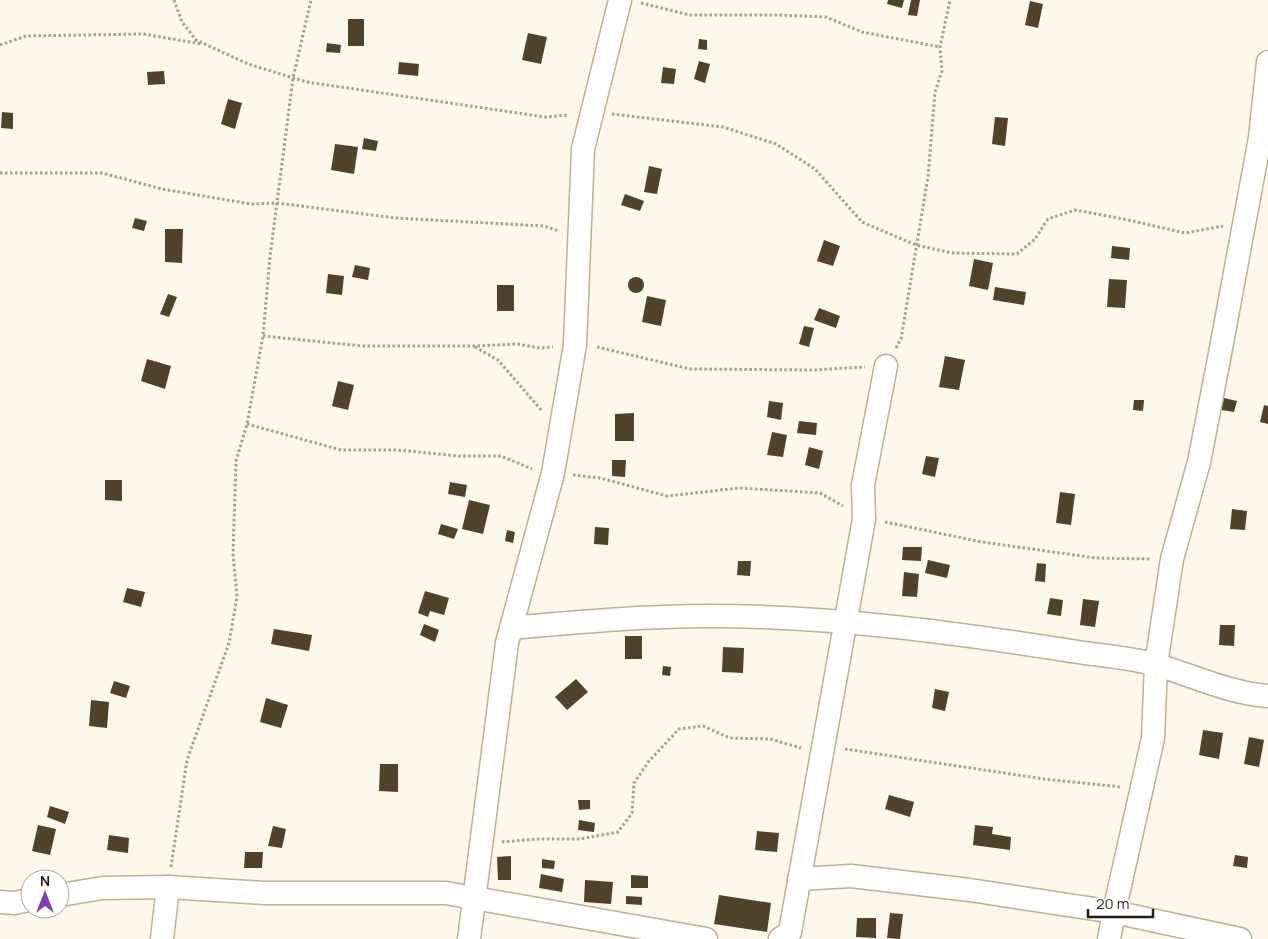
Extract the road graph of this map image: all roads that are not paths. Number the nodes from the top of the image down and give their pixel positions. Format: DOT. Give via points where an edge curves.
graph roads {
  1 [pos="620,0"];
  2 [pos="1268,62"];
  3 [pos="886,366"];
  4 [pos="845,623"];
  5 [pos="511,628"];
  6 [pos="1156,665"];
  7 [pos="1268,696"];
  8 [pos="799,879"];
  9 [pos="168,887"];
  10 [pos="70,893"];
  11 [pos="474,899"];
  12 [pos="0,902"];
  13 [pos="20,902"];
  14 [pos="1114,912"];
  15 [pos="162,939"];
  16 [pos="469,939"];
  17 [pos="706,939"];
  18 [pos="780,939"];
  19 [pos="1109,939"];
  20 [pos="1240,939"];
  1 -- 5 [label="street" via="583,148 575,345 561,429 553,473"];
  2 -- 6 [label="street" via="1260,138 1199,462 1172,559"];
  3 -- 4 [label="street" via="863,485 864,519"];
  4 -- 5 [label="street" via="711,616 602,619"];
  4 -- 6 [label="street"];
  4 -- 8 [label="street"];
  5 -- 11 [label="street"];
  6 -- 7 [label="street" via="1210,684"];
  6 -- 14 [label="street" via="1153,738"];
  8 -- 14 [label="street" via="851,876"];
  8 -- 18 [label="street" via="790,932"];
  9 -- 10 [label="street" via="102,888"];
  9 -- 11 [label="street" via="265,893 446,893"];
  9 -- 15 [label="street"];
  11 -- 16 [label="street"];
  11 -- 17 [label="street"];
  12 -- 13 [label="street"];
  14 -- 19 [label="street"];
  14 -- 20 [label="street"];
}
